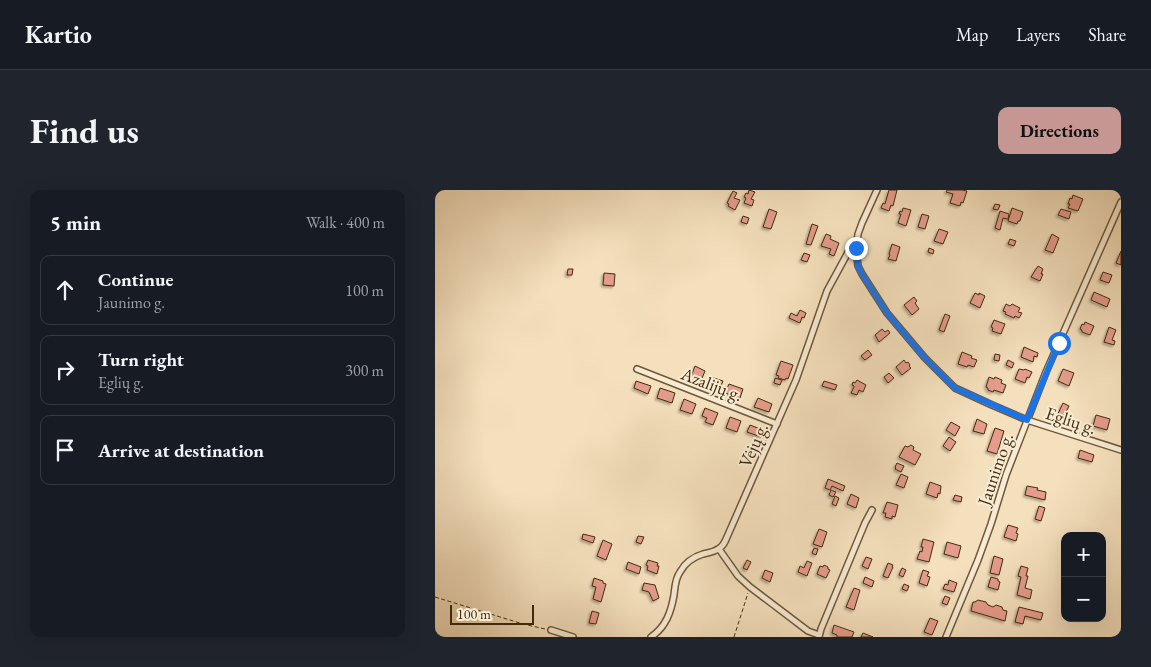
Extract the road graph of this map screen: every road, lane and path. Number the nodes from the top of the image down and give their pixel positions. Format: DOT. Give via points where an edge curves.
graph roads {
  1 [pos="877,190"];
  2 [pos="1121,202"];
  3 [pos="857,241"];
  4 [pos="637,369"];
  5 [pos="1027,420"];
  6 [pos="777,424"];
  7 [pos="1121,450"];
  8 [pos="872,510"];
  9 [pos="719,549"];
  10 [pos="750,587"];
  11 [pos="435,597"];
  12 [pos="551,630"];
  13 [pos="819,636"];
  14 [pos="573,637"];
  15 [pos="651,637"];
  16 [pos="734,637"];
  17 [pos="946,637"];
  1 -- 3 [label="street, Eglių g." via="861,223"];
  2 -- 5 [label="street, Jaunimo g."];
  3 -- 5 [label="street, Eglių g." via="858,266 862,274 887,313 925,358 955,388"];
  3 -- 6 [label="street, Vėjų g." via="847,252 827,292 797,380"];
  4 -- 6 [label="street, Azalijų g."];
  5 -- 7 [label="street, Eglių g."];
  5 -- 17 [label="street, Jaunimo g."];
  6 -- 9 [label="street, Vėjų g."];
  8 -- 13 [label="street"];
  9 -- 10 [label="street"];
  9 -- 15 [label="street" via="697,556 685,566 675,582 669,615"];
  10 -- 13 [label="street"];
  10 -- 16 [label="path"];
  11 -- 12 [label="path"];
  12 -- 14 [label="street"];
}
